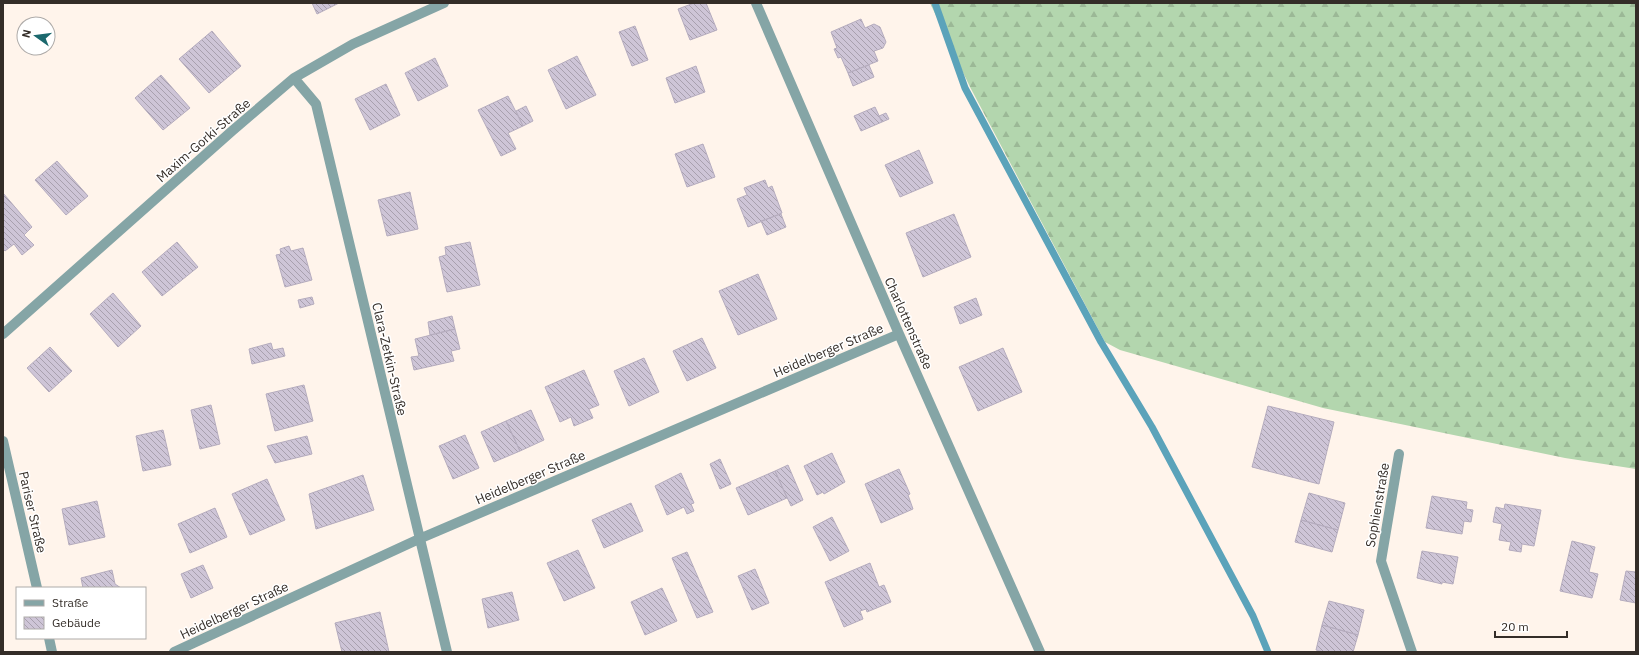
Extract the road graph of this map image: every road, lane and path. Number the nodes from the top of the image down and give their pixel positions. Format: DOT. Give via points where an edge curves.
graph roads {
  1 [pos="444,3"];
  2 [pos="756,3"];
  3 [pos="294,78"];
  4 [pos="3,334"];
  5 [pos="899,334"];
  6 [pos="3,441"];
  7 [pos="1399,454"];
  8 [pos="419,539"];
  9 [pos="37,587"];
  10 [pos="49,639"];
  11 [pos="52,652"];
  12 [pos="174,652"];
  13 [pos="447,652"];
  14 [pos="1040,652"];
  15 [pos="1412,652"];
  1 -- 3 [label="street, Maxim-Gorki-Straße" via="353,44"];
  2 -- 5 [label="street, Charlottenstraße"];
  3 -- 4 [label="street, Maxim-Gorki-Straße"];
  3 -- 8 [label="street, Clara-Zetkin-Straße" via="316,104"];
  5 -- 8 [label="street, Heidelberger Straße"];
  5 -- 14 [label="street, Charlottenstraße"];
  6 -- 9 [label="street, Pariser Straße"];
  7 -- 15 [label="street, Sophienstraße" via="1381,561"];
  8 -- 12 [label="street, Heidelberger Straße"];
  8 -- 13 [label="street, Clara-Zetkin-Straße"];
  10 -- 11 [label="street"];
}
